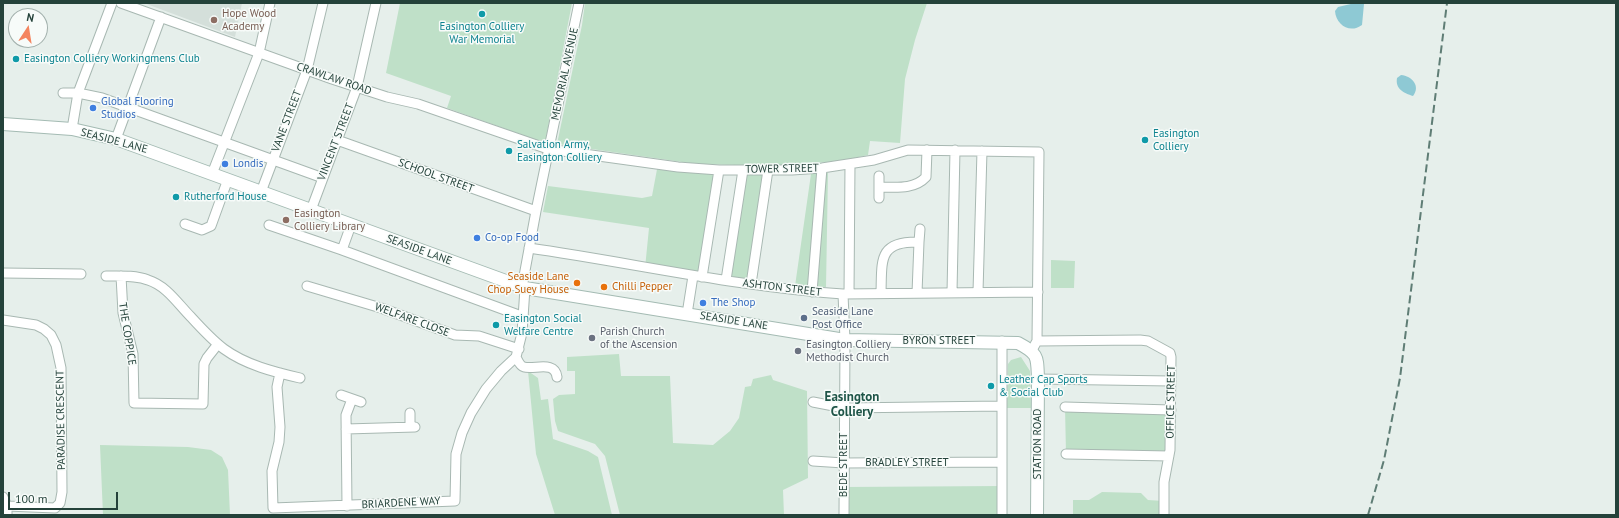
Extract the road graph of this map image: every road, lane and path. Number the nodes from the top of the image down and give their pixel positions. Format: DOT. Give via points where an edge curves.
graph roads {
  1 [pos="112,3"];
  2 [pos="121,3"];
  3 [pos="270,3"];
  4 [pos="322,3"];
  5 [pos="376,3"];
  6 [pos="579,3"];
  7 [pos="161,17"];
  8 [pos="259,52"];
  9 [pos="307,70"];
  10 [pos="357,87"];
  11 [pos="64,93"];
  12 [pos="78,93"];
  13 [pos="127,107"];
  14 [pos="3,124"];
  15 [pos="72,129"];
  16 [pos="116,139"];
  17 [pos="337,140"];
  18 [pos="224,143"];
  19 [pos="548,149"];
  20 [pos="927,150"];
  21 [pos="955,150"];
  22 [pos="982,151"];
  23 [pos="273,159"];
  24 [pos="850,164"];
  25 [pos="822,168"];
  26 [pos="719,170"];
  27 [pos="743,170"];
  28 [pos="768,170"];
  29 [pos="212,174"];
  30 [pos="879,176"];
  31 [pos="323,178"];
  32 [pos="228,179"];
  33 [pos="879,187"];
  34 [pos="261,192"];
  35 [pos="878,198"];
  36 [pos="312,210"];
  37 [pos="536,211"];
  38 [pos="185,224"];
  39 [pos="351,225"];
  40 [pos="269,226"];
  41 [pos="920,229"];
  42 [pos="919,242"];
  43 [pos="529,248"];
  44 [pos="342,250"];
  45 [pos="3,273"];
  46 [pos="81,274"];
  47 [pos="106,276"];
  48 [pos="121,276"];
  49 [pos="698,276"];
  50 [pos="726,280"];
  51 [pos="750,284"];
  52 [pos="307,286"];
  53 [pos="523,287"];
  54 [pos="812,292"];
  55 [pos="952,292"];
  56 [pos="978,292"];
  57 [pos="1038,292"];
  58 [pos="881,293"];
  59 [pos="918,293"];
  60 [pos="846,294"];
  61 [pos="687,314"];
  62 [pos="524,317"];
  63 [pos="3,320"];
  64 [pos="845,340"];
  65 [pos="1002,341"];
  66 [pos="218,344"];
  67 [pos="1034,345"];
  68 [pos="518,353"];
  69 [pos="280,374"];
  70 [pos="557,377"];
  71 [pos="300,378"];
  72 [pos="1038,379"];
  73 [pos="1171,381"];
  74 [pos="341,395"];
  75 [pos="352,399"];
  76 [pos="362,402"];
  77 [pos="813,402"];
  78 [pos="1002,406"];
  79 [pos="1065,407"];
  80 [pos="844,408"];
  81 [pos="1171,410"];
  82 [pos="410,413"];
  83 [pos="346,429"];
  84 [pos="1066,454"];
  85 [pos="1169,456"];
  86 [pos="812,461"];
  87 [pos="1002,462"];
  88 [pos="844,463"];
  89 [pos="3,497"];
  90 [pos="347,506"];
  91 [pos="7,511"];
  92 [pos="844,515"];
  93 [pos="1002,515"];
  94 [pos="1037,515"];
  95 [pos="1164,515"];
  1 -- 12 [label="street"];
  2 -- 7 [label="street, CRAWLAW ROAD"];
  3 -- 8 [label="street"];
  4 -- 9 [label="street, VANE STREET"];
  5 -- 10 [label="street, VINCENT STREET"];
  6 -- 19 [label="street, MEMORIAL AVENUE"];
  7 -- 8 [label="street, CRAWLAW ROAD"];
  7 -- 13 [label="street"];
  8 -- 9 [label="street, CRAWLAW ROAD"];
  8 -- 18 [label="street"];
  9 -- 10 [label="street, CRAWLAW ROAD"];
  9 -- 23 [label="street, VANE STREET"];
  10 -- 17 [label="street, VINCENT STREET"];
  10 -- 19 [label="street, CRAWLAW ROAD" via="418,104"];
  11 -- 12 [label="street"];
  12 -- 13 [label="street"];
  12 -- 15 [label="street"];
  13 -- 16 [label="street"];
  13 -- 18 [label="street"];
  14 -- 15 [label="main road, SEASIDE LANE"];
  15 -- 16 [label="main road, SEASIDE LANE"];
  16 -- 29 [label="main road, SEASIDE LANE"];
  17 -- 31 [label="street, VINCENT STREET"];
  17 -- 37 [label="street, SCHOOL STREET"];
  18 -- 23 [label="street"];
  18 -- 29 [label="street"];
  19 -- 26 [label="street, TOWER STREET" via="678,167"];
  19 -- 37 [label="street, MEMORIAL AVENUE"];
  20 -- 21 [label="street, TOWER STREET"];
  20 -- 24 [label="street, TOWER STREET" via="908,150"];
  20 -- 33 [label="street" via="926,177 920,183 901,188"];
  21 -- 22 [label="street, TOWER STREET"];
  21 -- 55 [label="street"];
  22 -- 56 [label="street"];
  22 -- 57 [label="street, TOWER STREET" via="1039,152"];
  23 -- 31 [label="street"];
  23 -- 34 [label="street, VANE STREET"];
  24 -- 25 [label="street, TOWER STREET"];
  24 -- 60 [label="street, BEDE STREET"];
  25 -- 28 [label="street, TOWER STREET"];
  25 -- 54 [label="street"];
  26 -- 27 [label="street, TOWER STREET"];
  26 -- 49 [label="street"];
  27 -- 28 [label="street, TOWER STREET"];
  27 -- 50 [label="street"];
  28 -- 51 [label="street"];
  29 -- 32 [label="main road, SEASIDE LANE"];
  30 -- 33 [label="street"];
  31 -- 36 [label="street, VINCENT STREET"];
  32 -- 34 [label="main road, SEASIDE LANE"];
  32 -- 38 [label="street" via="211,226 202,230"];
  33 -- 35 [label="street"];
  34 -- 36 [label="main road, SEASIDE LANE"];
  36 -- 39 [label="main road, SEASIDE LANE"];
  37 -- 43 [label="street, MEMORIAL AVENUE"];
  39 -- 44 [label="street"];
  39 -- 53 [label="main road, SEASIDE LANE"];
  40 -- 44 [label="street"];
  41 -- 42 [label="street"];
  42 -- 58 [label="street" via="900,243 889,248 882,265"];
  42 -- 59 [label="street"];
  43 -- 49 [label="street, ASHTON STREET"];
  43 -- 53 [label="street, MEMORIAL AVENUE"];
  44 -- 62 [label="street"];
  45 -- 46 [label="street"];
  47 -- 48 [label="street"];
  48 -- 66 [label="street" via="137,277 157,283 168,291"];
  48 -- 66 [label="street, THE COPPICE" via="123,313 133,354 134,403 203,404 204,364"];
  49 -- 50 [label="street, ASHTON STREET"];
  49 -- 61 [label="street"];
  50 -- 51 [label="street, ASHTON STREET"];
  51 -- 54 [label="street, ASHTON STREET"];
  52 -- 68 [label="street, WELFARE CLOSE" via="375,306 454,335 479,336"];
  53 -- 61 [label="main road, SEASIDE LANE"];
  53 -- 62 [label="street, MEMORIAL AVENUE"];
  54 -- 60 [label="street, ASHTON STREET"];
  55 -- 56 [label="street, ASHTON STREET"];
  55 -- 59 [label="street, ASHTON STREET"];
  56 -- 57 [label="street, ASHTON STREET"];
  57 -- 67 [label="street"];
  58 -- 59 [label="street, ASHTON STREET"];
  58 -- 60 [label="street, ASHTON STREET"];
  60 -- 64 [label="street, BEDE STREET"];
  61 -- 64 [label="main road, SEASIDE LANE"];
  62 -- 68 [label="street, MEMORIAL AVENUE"];
  63 -- 91 [label="street, PARADISE CRESCENT" via="36,325 44,329 56,345 61,368 60,503 55,508"];
  64 -- 65 [label="main road, BYRON STREET"];
  64 -- 80 [label="street, BEDE STREET"];
  65 -- 67 [label="main road, BYRON STREET"];
  65 -- 78 [label="street"];
  66 -- 69 [label="street" via="244,361"];
  67 -- 72 [label="main road, STATION ROAD"];
  67 -- 73 [label="street, OFFICE STREET" via="1148,341 1170,354"];
  68 -- 70 [label="street, WELFARE CLOSE" via="520,364 524,367 551,368"];
  68 -- 90 [label="street, BRIARDENE WAY" via="486,389 468,419 456,454 454,501"];
  69 -- 71 [label="street"];
  69 -- 90 [label="street, BRIARDENE WAY" via="277,387 280,428 272,471 273,508"];
  72 -- 73 [label="street"];
  72 -- 94 [label="main road, STATION ROAD"];
  73 -- 81 [label="street, OFFICE STREET"];
  74 -- 75 [label="street"];
  75 -- 76 [label="street"];
  75 -- 83 [label="street" via="346,415"];
  77 -- 80 [label="street"];
  78 -- 80 [label="street"];
  78 -- 87 [label="street"];
  79 -- 81 [label="street"];
  80 -- 88 [label="street, BEDE STREET"];
  81 -- 85 [label="street, OFFICE STREET"];
  82 -- 83 [label="street" via="412,427"];
  83 -- 90 [label="street"];
  84 -- 85 [label="street"];
  85 -- 95 [label="street, OFFICE STREET" via="1164,482"];
  86 -- 88 [label="street, BRADLEY STREET"];
  87 -- 88 [label="street, BRADLEY STREET"];
  87 -- 93 [label="street"];
  88 -- 92 [label="street, BEDE STREET"];
  89 -- 91 [label="street"];
}
